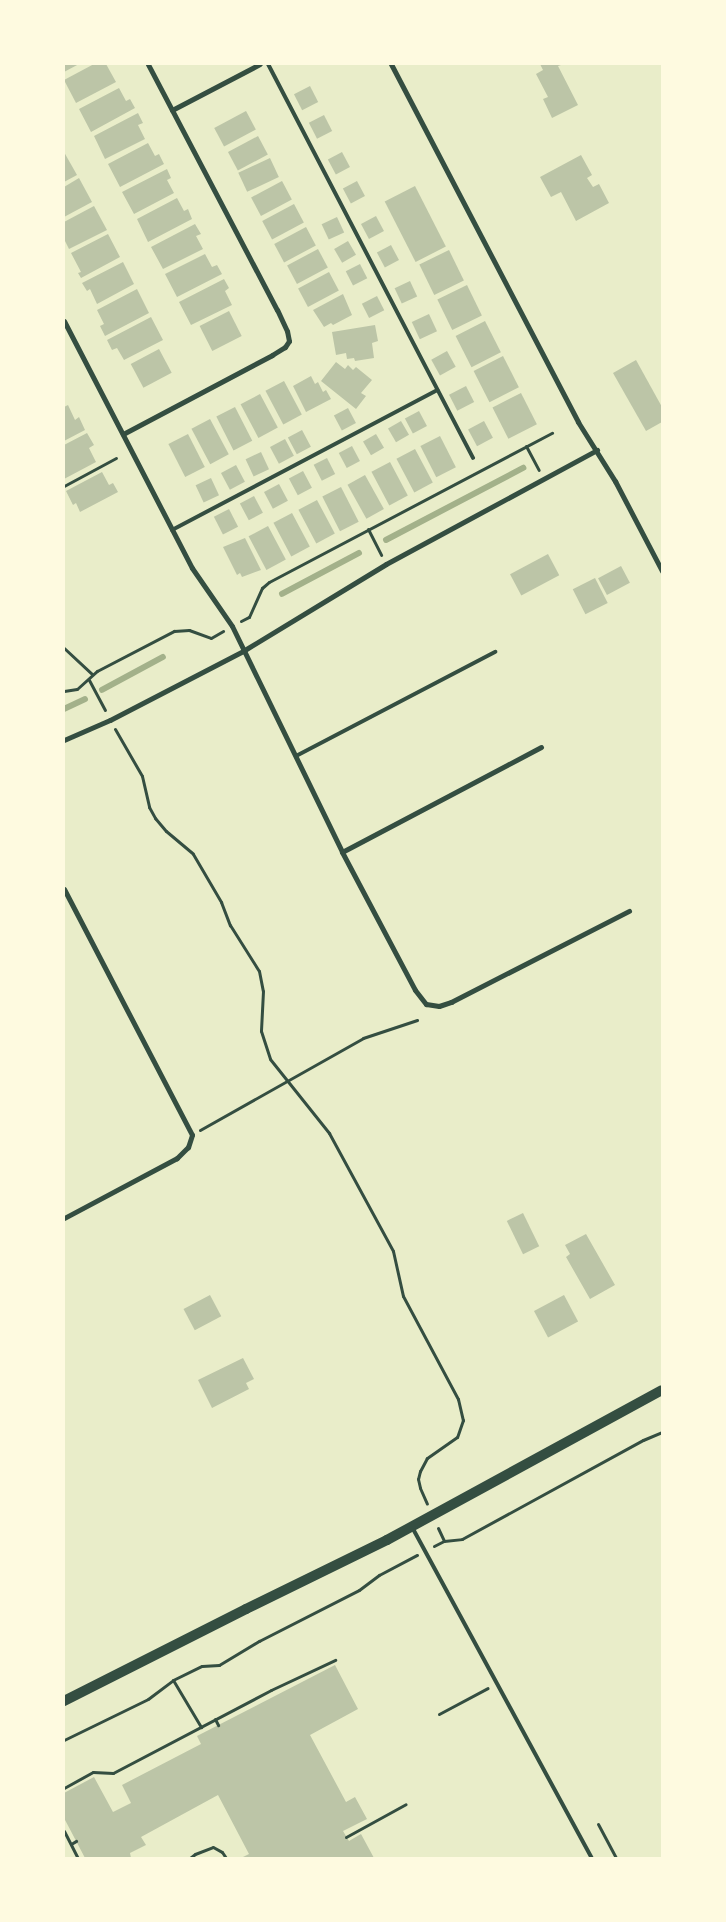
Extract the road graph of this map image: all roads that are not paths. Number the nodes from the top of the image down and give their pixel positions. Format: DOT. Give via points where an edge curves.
graph roads {
  1 [pos="148,64"];
  2 [pos="260,64"];
  3 [pos="268,64"];
  4 [pos="391,64"];
  5 [pos="172,110"];
  6 [pos="64,321"];
  7 [pos="438,390"];
  8 [pos="123,434"];
  9 [pos="597,450"];
  10 [pos="473,458"];
  11 [pos="172,530"];
  12 [pos="662,571"];
  13 [pos="243,651"];
  14 [pos="496,652"];
  15 [pos="64,740"];
  16 [pos="541,748"];
  17 [pos="296,756"];
  18 [pos="342,852"];
  19 [pos="64,889"];
  20 [pos="629,910"];
  21 [pos="64,1218"];
  22 [pos="662,1390"];
  23 [pos="412,1527"];
  24 [pos="64,1702"];
  25 [pos="592,1858"];
  1 -- 5 [label="street"];
  2 -- 5 [label="street"];
  3 -- 7 [label="lane"];
  4 -- 9 [label="street" via="578,422"];
  5 -- 8 [label="street" via="277,310 288,340 285,347 272,356"];
  6 -- 8 [label="street"];
  7 -- 10 [label="lane"];
  7 -- 11 [label="lane"];
  8 -- 11 [label="street"];
  9 -- 12 [label="street"];
  9 -- 13 [label="street" via="386,564"];
  11 -- 13 [label="street" via="192,568 227,618"];
  13 -- 15 [label="street" via="110,720"];
  13 -- 17 [label="street"];
  14 -- 17 [label="lane"];
  16 -- 18 [label="street"];
  17 -- 18 [label="street"];
  18 -- 20 [label="street" via="415,990 426,1004 439,1006 451,1002"];
  19 -- 21 [label="street" via="192,1135 188,1146 177,1158"];
  22 -- 23 [label="main road"];
  23 -- 24 [label="main road"];
  23 -- 25 [label="lane"];
}
